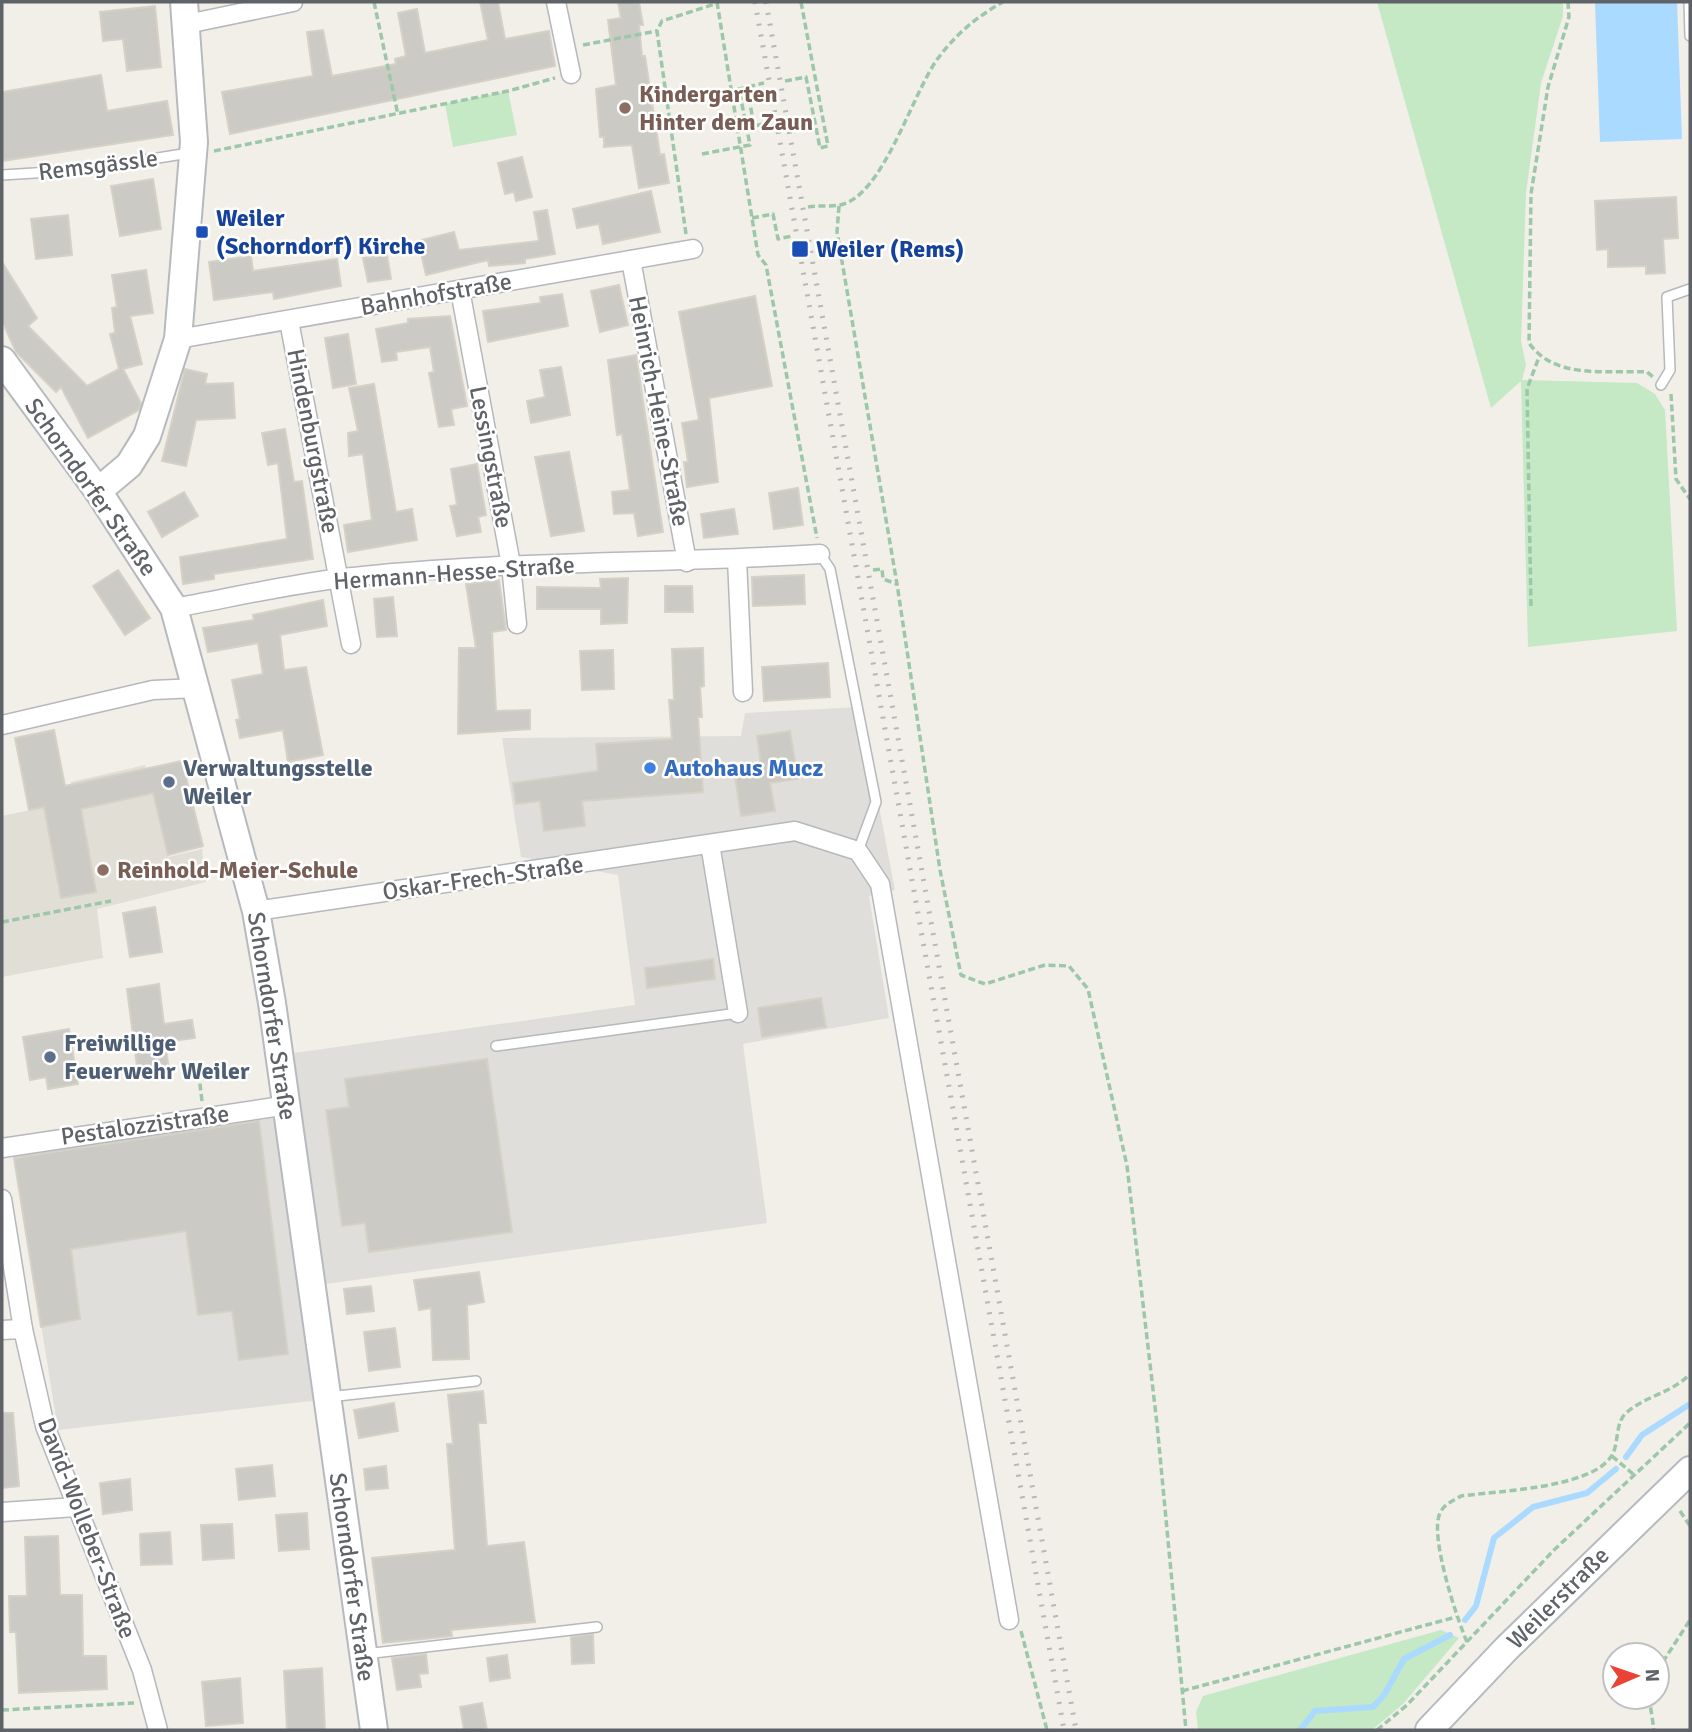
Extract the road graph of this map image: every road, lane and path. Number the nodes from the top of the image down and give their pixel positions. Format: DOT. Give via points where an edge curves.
graph roads {
  1 [pos="293,2"];
  2 [pos="374,2"];
  3 [pos="556,2"];
  4 [pos="801,2"];
  5 [pos="1003,2"];
  6 [pos="1568,2"];
  7 [pos="1689,2"];
  8 [pos="717,3"];
  9 [pos="186,13"];
  10 [pos="657,31"];
  11 [pos="1690,36"];
  12 [pos="566,48"];
  13 [pos="571,74"];
  14 [pos="785,81"];
  15 [pos="764,83"];
  16 [pos="747,87"];
  17 [pos="398,115"];
  18 [pos="771,122"];
  19 [pos="194,147"];
  20 [pos="739,147"];
  21 [pos="702,154"];
  22 [pos="2,175"];
  23 [pos="752,179"];
  24 [pos="746,180"];
  25 [pos="839,206"];
  26 [pos="808,207"];
  27 [pos="752,218"];
  28 [pos="792,236"];
  29 [pos="690,249"];
  30 [pos="631,260"];
  31 [pos="1690,289"];
  32 [pos="460,290"];
  33 [pos="289,321"];
  34 [pos="178,339"];
  35 [pos="1539,358"];
  36 [pos="2,360"];
  37 [pos="1661,385"];
  38 [pos="98,491"];
  39 [pos="1690,499"];
  40 [pos="820,554"];
  41 [pos="737,559"];
  42 [pos="687,562"];
  43 [pos="511,565"];
  44 [pos="873,570"];
  45 [pos="340,578"];
  46 [pos="897,584"];
  47 [pos="1531,606"];
  48 [pos="174,608"];
  49 [pos="517,624"];
  50 [pos="351,644"];
  51 [pos="197,688"];
  52 [pos="743,692"];
  53 [pos="2,725"];
  54 [pos="710,844"];
  55 [pos="858,851"];
  56 [pos="111,901"];
  57 [pos="256,911"];
  58 [pos="2,922"];
  59 [pos="738,1013"];
  60 [pos="496,1046"];
  61 [pos="213,1068"];
  62 [pos="288,1105"];
  63 [pos="204,1117"];
  64 [pos="2,1148"];
  65 [pos="2,1199"];
  66 [pos="23,1329"];
  67 [pos="2,1330"];
  68 [pos="1690,1374"];
  69 [pos="476,1381"];
  70 [pos="327,1397"];
  71 [pos="1690,1423"];
  72 [pos="1612,1457"];
  73 [pos="1690,1471"];
  74 [pos="1633,1474"];
  75 [pos="76,1507"];
  76 [pos="2,1512"];
  77 [pos="1456,1617"];
  78 [pos="1690,1620"];
  79 [pos="1014,1624"];
  80 [pos="597,1627"];
  81 [pos="1467,1642"];
  82 [pos="1671,1649"];
  83 [pos="363,1654"];
  84 [pos="1182,1691"];
  85 [pos="150,1702"];
  86 [pos="2,1710"];
  87 [pos="1651,1711"];
  88 [pos="158,1730"];
  89 [pos="374,1730"];
  90 [pos="1047,1730"];
  91 [pos="1186,1730"];
  92 [pos="1377,1730"];
  93 [pos="1429,1730"];
  94 [pos="1654,1730"];
  1 -- 9 [label="street"];
  2 -- 17 [label="path"];
  3 -- 12 [label="street"];
  4 -- 14 [label="path" via="828,146 820,148 806,78"];
  5 -- 25 [label="path" via="974,19 939,57 917,91 888,160 859,194"];
  6 -- 35 [label="path" via="1569,18 1548,87 1531,194 1529,343"];
  7 -- 11 [label="lane"];
  8 -- 10 [label="path" via="662,21"];
  8 -- 20 [label="path"];
  9 -- 19 [label="street"];
  10 -- 12 [label="path"];
  10 -- 29 [label="path"];
  12 -- 13 [label="street"];
  13 -- 17 [label="path"];
  15 -- 16 [label="path"];
  16 -- 18 [label="path" via="754,126"];
  16 -- 20 [label="path" via="740,89 750,145"];
  17 -- 19 [label="path" via="216,151 205,152 206,142"];
  19 -- 22 [label="lane, Remsgässle" via="83,170"];
  19 -- 34 [label="street"];
  20 -- 21 [label="path"];
  20 -- 24 [label="path"];
  23 -- 24 [label="path"];
  24 -- 27 [label="path"];
  25 -- 26 [label="path"];
  25 -- 46 [label="path" via="837,232"];
  27 -- 28 [label="path" via="773,214 778,239"];
  27 -- 40 [label="path" via="758,255 766,265"];
  29 -- 30 [label="street, Bahnhofstraße"];
  30 -- 32 [label="street, Bahnhofstraße"];
  30 -- 42 [label="street, Heinrich-Heine-Straße"];
  31 -- 37 [label="lane" via="1667,297 1670,370"];
  32 -- 33 [label="street, Bahnhofstraße"];
  32 -- 43 [label="street, Lessingstraße"];
  33 -- 34 [label="street, Bahnhofstraße"];
  33 -- 45 [label="street, Hindenburgstraße"];
  34 -- 38 [label="street" via="147,436 129,465"];
  35 -- 37 [label="path" via="1560,369 1647,372"];
  35 -- 47 [label="path" via="1527,389"];
  36 -- 38 [label="street, Schorndorfer Straße"];
  37 -- 39 [label="path" via="1671,394 1675,479"];
  38 -- 48 [label="street, Schorndorfer Straße"];
  40 -- 41 [label="street, Hermann-Hesse-Straße"];
  40 -- 55 [label="lane" via="830,569 876,802"];
  41 -- 42 [label="street, Hermann-Hesse-Straße"];
  41 -- 52 [label="street"];
  42 -- 43 [label="street, Hermann-Hesse-Straße"];
  43 -- 45 [label="street, Hermann-Hesse-Straße"];
  43 -- 49 [label="street, Lessingstraße"];
  44 -- 46 [label="path" via="882,569 883,579"];
  45 -- 48 [label="street, Hermann-Hesse-Straße"];
  45 -- 50 [label="street, Hindenburgstraße"];
  46 -- 84 [label="path" via="940,870 961,975 985,984 1045,965 1069,966 1088,989 1127,1166"];
  48 -- 51 [label="street, Schorndorfer Straße"];
  51 -- 53 [label="street" via="153,690"];
  51 -- 57 [label="street, Schorndorfer Straße"];
  54 -- 55 [label="street, Oskar-Frech-Straße" via="795,831"];
  54 -- 57 [label="street, Oskar-Frech-Straße"];
  54 -- 59 [label="street"];
  55 -- 79 [label="street" via="880,884"];
  56 -- 58 [label="path"];
  57 -- 62 [label="street, Schorndorfer Straße"];
  59 -- 60 [label="lane"];
  61 -- 63 [label="path" via="208,1075 199,1076"];
  62 -- 63 [label="street, Pestalozzistraße"];
  62 -- 70 [label="street, Schorndorfer Straße"];
  63 -- 64 [label="street, Pestalozzistraße"];
  65 -- 66 [label="street, David-Wolleber-Straße"];
  66 -- 67 [label="street"];
  66 -- 75 [label="street, David-Wolleber-Straße" via="45,1426"];
  68 -- 72 [label="path" via="1681,1384 1626,1413"];
  69 -- 70 [label="lane"];
  70 -- 83 [label="street, Schorndorfer Straße"];
  71 -- 74 [label="path"];
  72 -- 74 [label="path"];
  72 -- 77 [label="path" via="1581,1478 1461,1496 1446,1504 1438,1515 1440,1553"];
  73 -- 93 [label="street, Weilerstraße"];
  74 -- 81 [label="path"];
  75 -- 76 [label="street"];
  75 -- 85 [label="street, David-Wolleber-Straße" via="142,1671"];
  77 -- 81 [label="path"];
  77 -- 84 [label="path"];
  78 -- 82 [label="path"];
  79 -- 90 [label="path" via="1034,1675"];
  80 -- 83 [label="lane"];
  81 -- 92 [label="path"];
  83 -- 89 [label="street, Schorndorfer Straße"];
  84 -- 91 [label="path"];
  85 -- 86 [label="path"];
  85 -- 88 [label="street, David-Wolleber-Straße"];
  87 -- 94 [label="path"];
}
